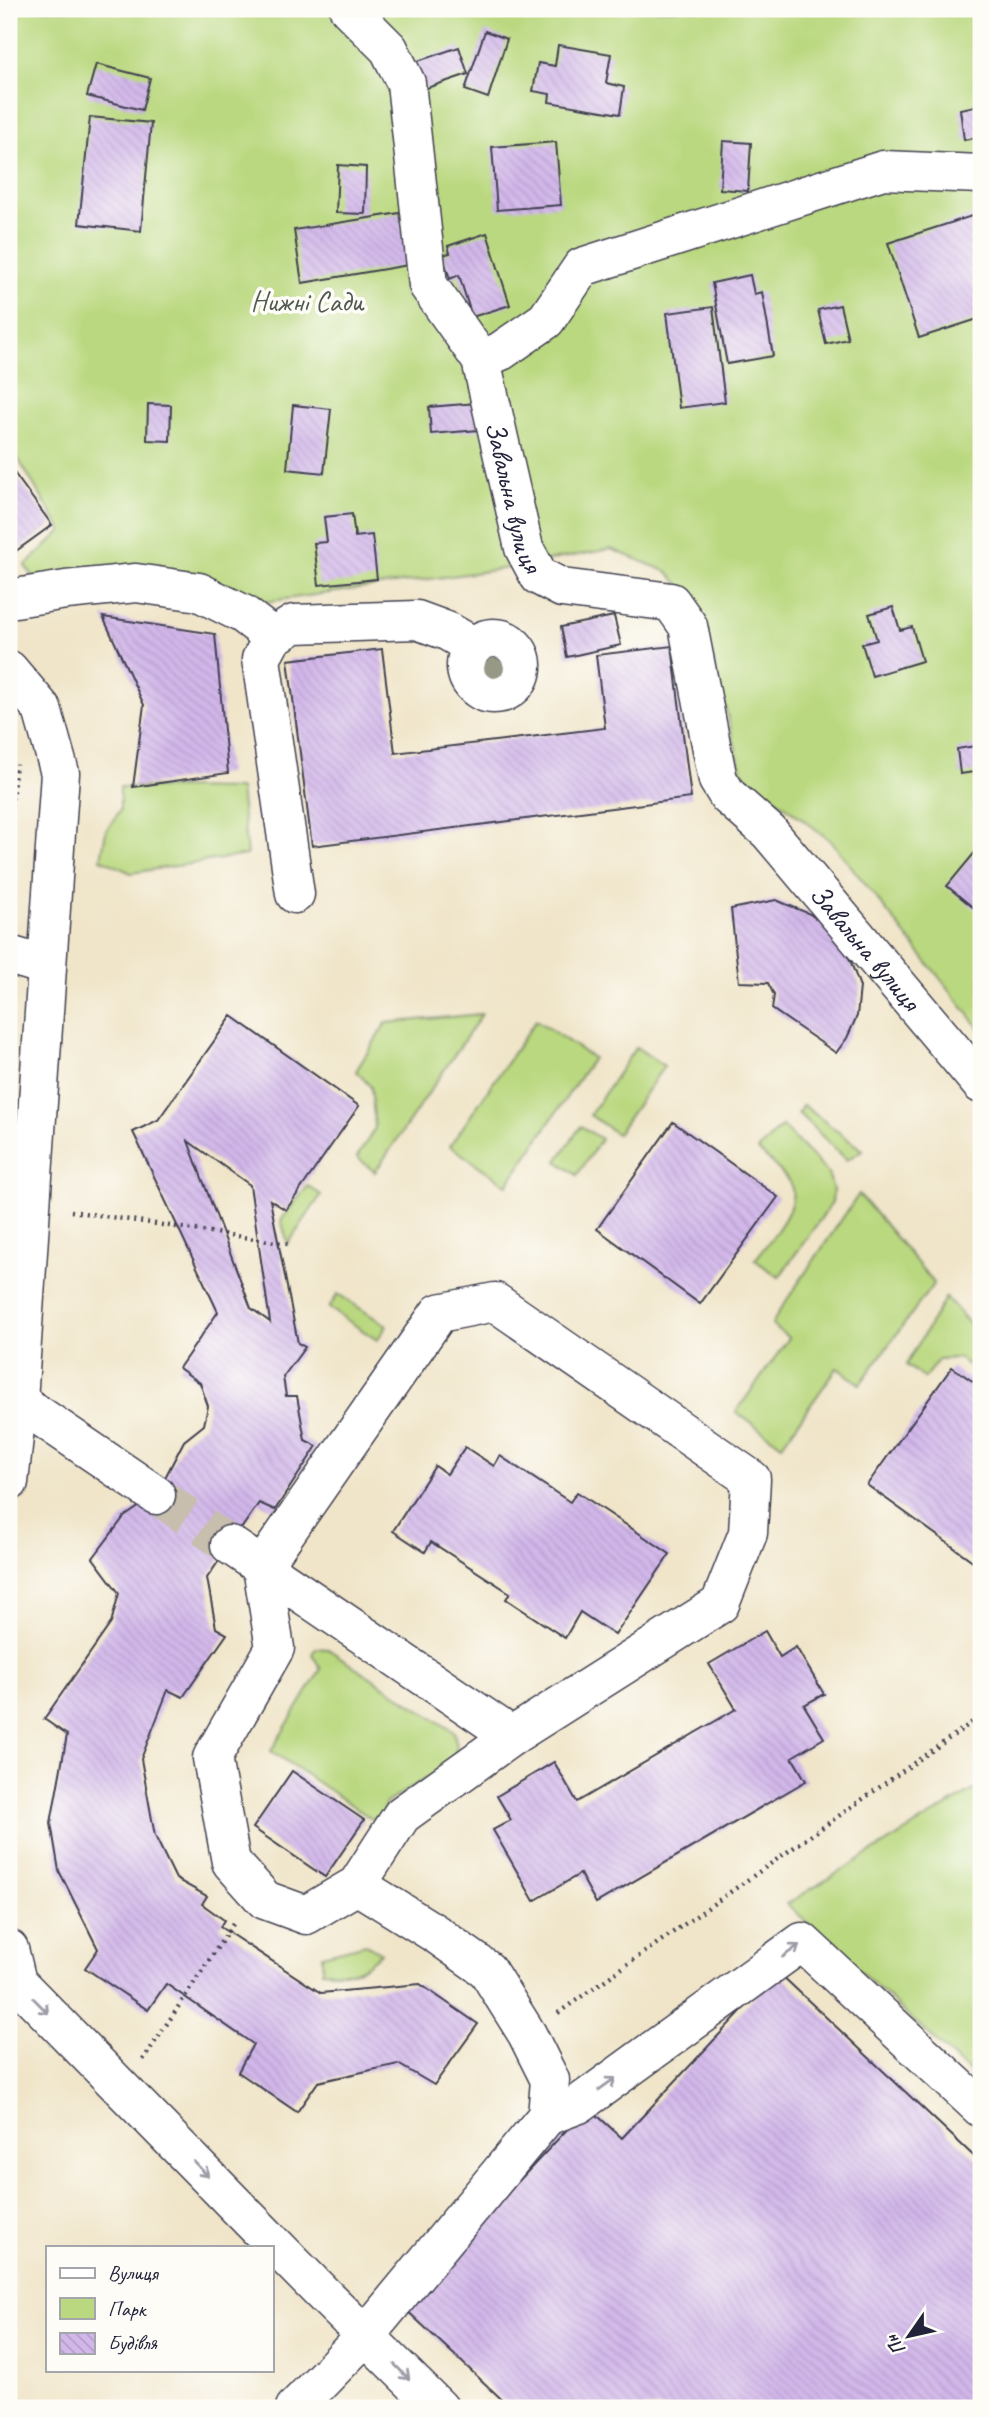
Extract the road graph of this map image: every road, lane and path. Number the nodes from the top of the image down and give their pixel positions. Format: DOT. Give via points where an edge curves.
graph roads {
  1 [pos="349,9"];
  2 [pos="981,174"];
  3 [pos="481,360"];
  4 [pos="9,600"];
  5 [pos="273,637"];
  6 [pos="473,646"];
  7 [pos="9,670"];
  8 [pos="16,761"];
  9 [pos="9,827"];
  10 [pos="295,894"];
  11 [pos="9,955"];
  12 [pos="46,966"];
  13 [pos="981,1084"];
  14 [pos="71,1210"];
  15 [pos="288,1244"];
  16 [pos="18,1401"];
  17 [pos="9,1482"];
  18 [pos="156,1495"];
  19 [pos="230,1545"];
  20 [pos="262,1567"];
  21 [pos="981,1716"];
  22 [pos="512,1736"];
  23 [pos="357,1885"];
  24 [pos="242,1910"];
  25 [pos="9,1949"];
  26 [pos="527,2034"];
  27 [pos="143,2060"];
  28 [pos="981,2108"];
  29 [pos="547,2116"];
  30 [pos="365,2336"];
  31 [pos="295,2408"];
  32 [pos="439,2408"];
  1 -- 3 [label="street, Завальна вулиця" via="388,49 406,83 428,285"];
  2 -- 3 [label="street" via="883,170 582,267 546,320"];
  3 -- 13 [label="street, Завальна вулиця" via="524,548 539,576 562,588 671,602 688,626 718,780 728,796 769,832"];
  4 -- 5 [label="street" via="136,583 161,586 199,592 243,614"];
  5 -- 6 [label="street" via="294,624 417,620"];
  5 -- 10 [label="street" via="261,659"];
  7 -- 12 [label="street" via="42,709 60,773"];
  8 -- 9 [label="path"];
  11 -- 12 [label="street"];
  12 -- 16 [label="street"];
  14 -- 15 [label="path"];
  16 -- 17 [label="street"];
  16 -- 18 [label="street"];
  19 -- 20 [label="street"];
  20 -- 22 [label="street"];
  20 -- 22 [label="street" via="439,1313 461,1308 495,1303 751,1479 748,1533 720,1604"];
  20 -- 23 [label="street" via="275,1648 212,1758 231,1862 265,1900 306,1915"];
  21 -- 26 [label="path"];
  22 -- 23 [label="street" via="402,1815"];
  23 -- 26 [label="street" via="487,1970"];
  24 -- 27 [label="path"];
  25 -- 30 [label="street, one-way" via="17,1982"];
  26 -- 29 [label="street" via="550,2080"];
  29 -- 28 [label="street, one-way" via="579,2104 802,1942"];
  29 -- 30 [label="street"];
  30 -- 31 [label="street"];
  30 -- 32 [label="street, one-way"];
}
